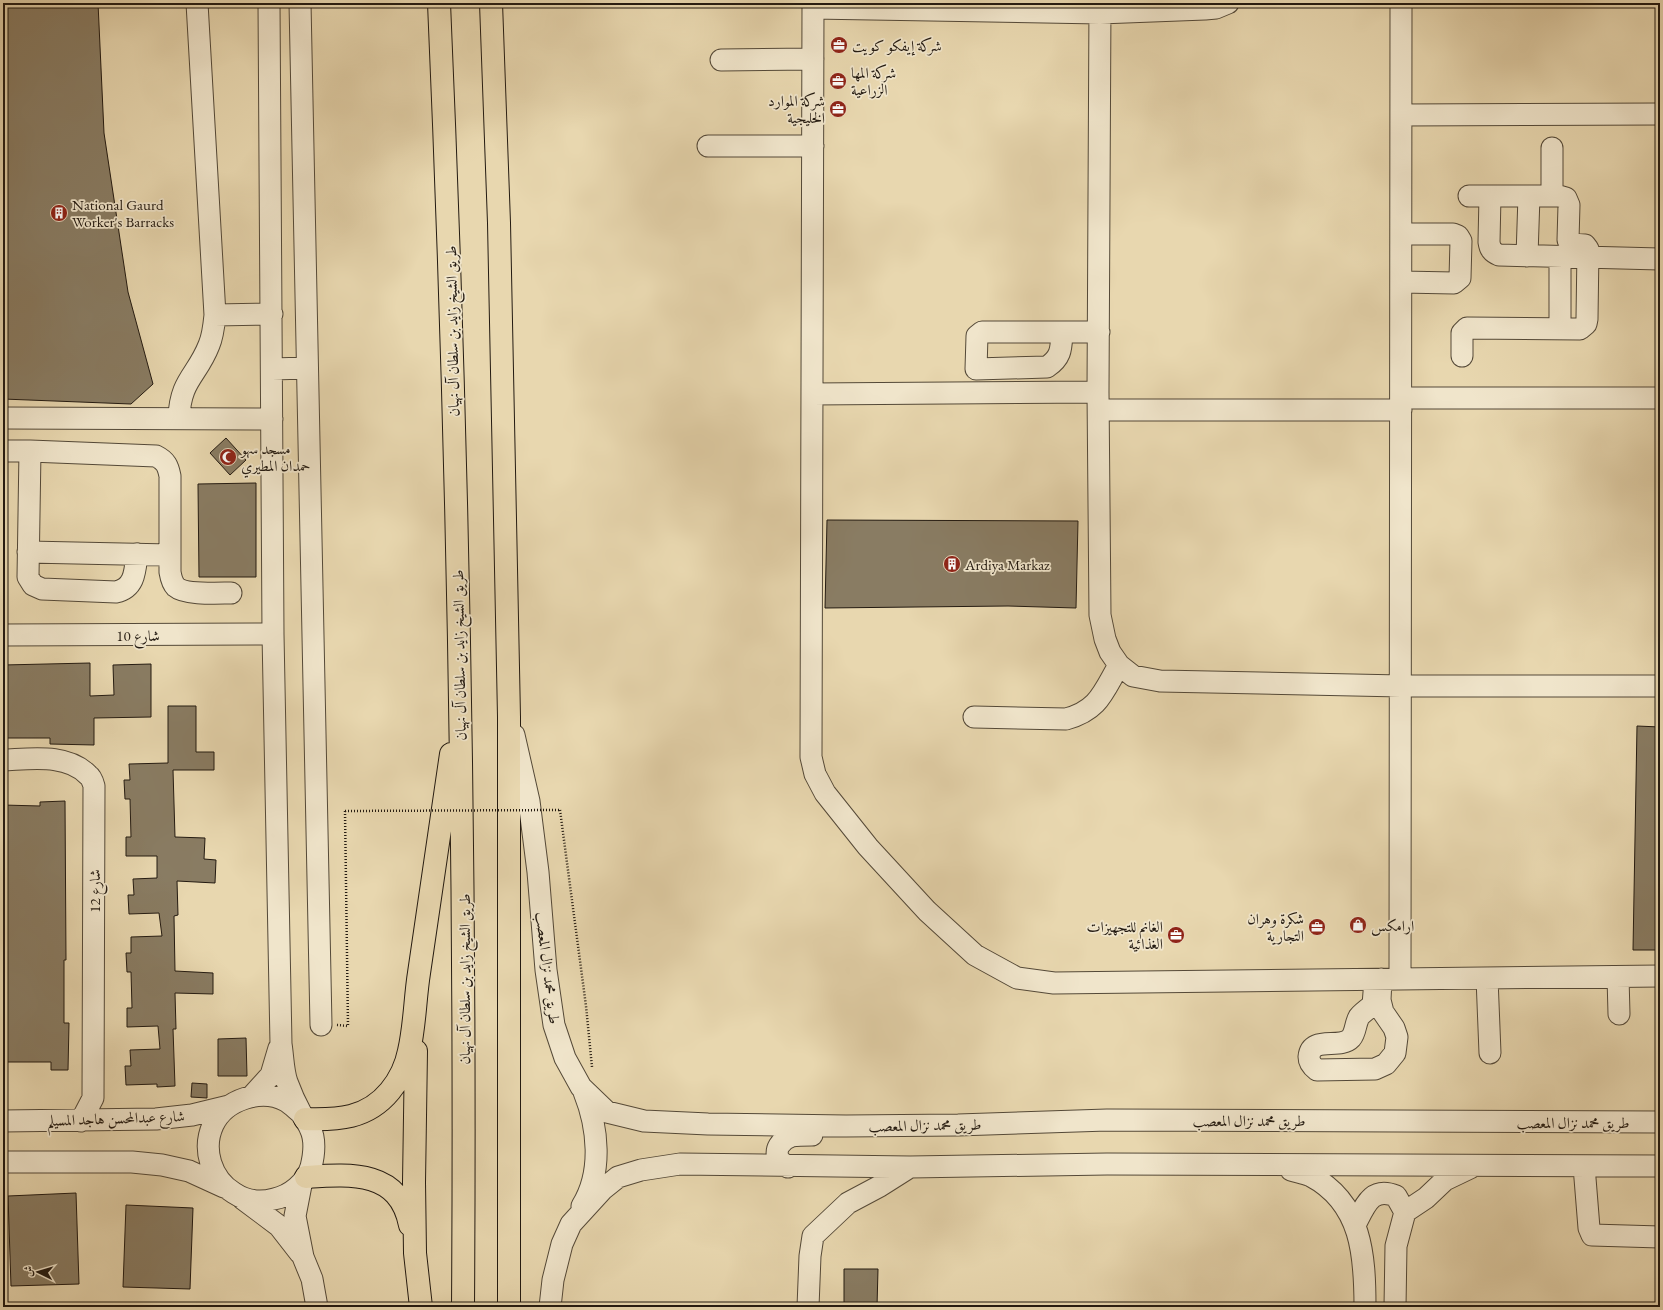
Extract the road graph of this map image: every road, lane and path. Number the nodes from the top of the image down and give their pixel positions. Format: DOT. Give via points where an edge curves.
graph roads {
  1 [pos="197,3"];
  2 [pos="269,3"];
  3 [pos="300,3"];
  4 [pos="439,3"];
  5 [pos="491,3"];
  6 [pos="1228,3"];
  7 [pos="1401,3"];
  8 [pos="813,6"];
  9 [pos="1100,8"];
  10 [pos="813,59"];
  11 [pos="721,60"];
  12 [pos="1660,114"];
  13 [pos="1401,115"];
  14 [pos="708,146"];
  15 [pos="813,146"];
  16 [pos="1552,148"];
  17 [pos="1469,196"];
  18 [pos="1490,196"];
  19 [pos="1529,196"];
  20 [pos="1552,196"];
  21 [pos="1401,234"];
  22 [pos="1660,251"];
  23 [pos="1588,253"];
  24 [pos="1527,256"];
  25 [pos="1560,256"];
  26 [pos="1660,260"];
  27 [pos="1401,282"];
  28 [pos="272,314"];
  29 [pos="215,315"];
  30 [pos="1560,329"];
  31 [pos="1062,332"];
  32 [pos="1099,332"];
  33 [pos="1462,356"];
  34 [pos="307,368"];
  35 [pos="272,369"];
  36 [pos="976,369"];
  37 [pos="975,393"];
  38 [pos="812,394"];
  39 [pos="1660,398"];
  40 [pos="1098,401"];
  41 [pos="1401,404"];
  42 [pos="3,418"];
  43 [pos="68,418"];
  44 [pos="179,418"];
  45 [pos="272,419"];
  46 [pos="3,451"];
  47 [pos="30,451"];
  48 [pos="68,452"];
  49 [pos="28,552"];
  50 [pos="138,554"];
  51 [pos="170,555"];
  52 [pos="231,593"];
  53 [pos="273,634"];
  54 [pos="3,635"];
  55 [pos="1119,665"];
  56 [pos="1401,686"];
  57 [pos="1660,686"];
  58 [pos="460,695"];
  59 [pos="510,717"];
  60 [pos="974,717"];
  61 [pos="3,760"];
  62 [pos="418,976"];
  63 [pos="1660,976"];
  64 [pos="1618,977"];
  65 [pos="1487,978"];
  66 [pos="1385,979"];
  67 [pos="1619,1014"];
  68 [pos="321,1025"];
  69 [pos="348,1026"];
  70 [pos="281,1044"];
  71 [pos="1490,1053"];
  72 [pos="592,1068"];
  73 [pos="581,1087"];
  74 [pos="252,1096"];
  75 [pos="93,1098"];
  76 [pos="228,1106"];
  77 [pos="303,1116"];
  78 [pos="3,1121"];
  79 [pos="81,1121"];
  80 [pos="106,1121"];
  81 [pos="1660,1122"];
  82 [pos="958,1125"];
  83 [pos="3,1162"];
  84 [pos="1273,1164"];
  85 [pos="788,1166"];
  86 [pos="1475,1166"];
  87 [pos="1584,1166"];
  88 [pos="1660,1166"];
  89 [pos="910,1167"];
  90 [pos="304,1181"];
  91 [pos="225,1188"];
  92 [pos="243,1199"];
  93 [pos="1405,1212"];
  94 [pos="571,1224"];
  95 [pos="1356,1225"];
  96 [pos="1660,1237"];
  97 [pos="415,1253"];
  98 [pos="303,1257"];
  99 [pos="317,1307"];
  100 [pos="421,1307"];
  101 [pos="463,1307"];
  102 [pos="509,1307"];
  103 [pos="550,1307"];
  104 [pos="808,1307"];
  105 [pos="1365,1307"];
  106 [pos="1395,1307"];
  1 -- 29 [label="street"];
  2 -- 28 [label="street"];
  3 -- 34 [label="street"];
  4 -- 58 [label="highway, طريق الشيخ زايد بن سلطان آل نهيان" via="449,224"];
  5 -- 59 [label="highway" via="499,223"];
  6 -- 9 [label="street" via="1211,8"];
  7 -- 13 [label="street"];
  8 -- 9 [label="street"];
  8 -- 10 [label="street"];
  9 -- 32 [label="street"];
  10 -- 11 [label="street"];
  10 -- 15 [label="street"];
  12 -- 13 [label="street"];
  13 -- 21 [label="street"];
  14 -- 15 [label="street"];
  15 -- 38 [label="street"];
  16 -- 20 [label="street"];
  17 -- 18 [label="street"];
  18 -- 19 [label="street"];
  18 -- 24 [label="street" via="1490,248 1499,255"];
  19 -- 20 [label="street"];
  19 -- 24 [label="street"];
  20 -- 23 [label="street" via="1563,196 1568,201 1568,242 1585,245"];
  21 -- 27 [label="street"];
  21 -- 27 [label="street" via="1453,234 1461,241 1458,282"];
  22 -- 23 [label="street"];
  23 -- 25 [label="street"];
  23 -- 26 [label="street"];
  23 -- 30 [label="street" via="1586,324 1580,329"];
  24 -- 25 [label="street"];
  25 -- 30 [label="street"];
  27 -- 41 [label="street"];
  28 -- 29 [label="street"];
  28 -- 35 [label="street"];
  29 -- 44 [label="street" via="210,344 183,391"];
  30 -- 33 [label="street" via="1467,328 1462,334"];
  31 -- 32 [label="street"];
  31 -- 36 [label="street" via="1060,354 1055,362 1047,367"];
  31 -- 36 [label="street" via="982,332 977,336"];
  32 -- 40 [label="street"];
  34 -- 35 [label="street"];
  34 -- 68 [label="street"];
  35 -- 45 [label="street"];
  36 -- 37 [label="street"];
  37 -- 38 [label="street"];
  37 -- 40 [label="street"];
  38 -- 66 [label="street" via="811,757 815,774 825,793 868,847 927,912 975,954 1017,978 1054,983"];
  39 -- 41 [label="street"];
  40 -- 41 [label="street"];
  40 -- 55 [label="street" via="1100,615 1105,639"];
  41 -- 56 [label="street"];
  42 -- 43 [label="street"];
  43 -- 44 [label="street"];
  43 -- 48 [label="street"];
  44 -- 45 [label="street"];
  45 -- 53 [label="street"];
  46 -- 47 [label="street"];
  47 -- 48 [label="street"];
  47 -- 49 [label="street"];
  48 -- 51 [label="street" via="156,456 163,459 170,476"];
  49 -- 50 [label="street"];
  49 -- 50 [label="street" via="28,577 38,588 116,592 126,588 133,580"];
  50 -- 51 [label="street"];
  51 -- 52 [label="street" via="170,572 178,588 187,591"];
  53 -- 54 [label="street, شارع 10"];
  53 -- 70 [label="street"];
  55 -- 56 [label="street" via="1133,676 1160,681"];
  55 -- 60 [label="street" via="1097,703 1080,715 1066,719"];
  56 -- 57 [label="street"];
  56 -- 66 [label="street"];
  58 -- 62 [label="highway"];
  58 -- 101 [label="highway, طريق الشيخ زايد بن سلطان آل نهيان" via="463,821"];
  59 -- 73 [label="street, طريق محمد نزال المعصب" via="529,801 554,1025 565,1058"];
  59 -- 102 [label="highway"];
  61 -- 75 [label="street, شارع 12" via="54,759 69,763 89,775 94,786"];
  62 -- 77 [label="highway" via="410,1051 402,1074 390,1092 360,1114 343,1119"];
  62 -- 97 [label="highway" via="414,1116"];
  63 -- 64 [label="street"];
  64 -- 65 [label="street"];
  64 -- 67 [label="street"];
  65 -- 66 [label="street"];
  65 -- 71 [label="street"];
  66 -- 66 [label="street" via="1373,1005 1359,1017 1351,1038 1344,1043 1322,1044 1311,1050 1309,1059 1317,1070 1375,1069 1386,1064 1395,1053 1397,1037 1383,1012 1380,1000"];
  69 -- 72 [label="path, bridge" via="345,811 560,810"];
  70 -- 74 [label="street" via="271,1075"];
  70 -- 77 [label="street" via="287,1081"];
  73 -- 82 [label="street, طريق محمد نزال المعصب" via="607,1112 644,1121"];
  73 -- 94 [label="street" via="591,1109 595,1127 596,1157 586,1198"];
  74 -- 76 [label="street"];
  74 -- 77 [label="street" via="270,1096 287,1102"];
  75 -- 79 [label="street, شارع 12"];
  75 -- 80 [label="street, شارع 12"];
  76 -- 80 [label="street, شارع عبدالمحسن هاجد المسيلم" via="192,1115"];
  76 -- 91 [label="street" via="214,1124 208,1147 213,1170"];
  77 -- 90 [label="street" via="311,1129 314,1148 311,1168"];
  78 -- 79 [label="street, شارع عبدالمحسن هاجد المسيلم"];
  79 -- 80 [label="street, شارع عبدالمحسن هاجد المسيلم"];
  81 -- 82 [label="street, طريق محمد نزال المعصب" via="1107,1120"];
  82 -- 85 [label="street" via="888,1136 793,1136 780,1145 778,1152 780,1160"];
  83 -- 91 [label="street" via="132,1162 162,1165 189,1171"];
  84 -- 86 [label="street"];
  84 -- 89 [label="street"];
  84 -- 95 [label="street" via="1310,1175 1328,1187 1344,1204"];
  85 -- 89 [label="street"];
  85 -- 94 [label="street" via="680,1164 641,1170 618,1177 603,1189"];
  86 -- 87 [label="street"];
  86 -- 93 [label="street" via="1445,1180 1426,1198"];
  87 -- 88 [label="street"];
  87 -- 96 [label="street" via="1589,1228 1592,1235"];
  89 -- 104 [label="street" via="848,1203 813,1236"];
  90 -- 92 [label="street" via="284,1197 264,1202"];
  90 -- 97 [label="highway" via="350,1175 367,1178 392,1190 401,1200 408,1216"];
  90 -- 98 [label="street" via="295,1216"];
  91 -- 92 [label="street"];
  92 -- 98 [label="street" via="279,1226"];
  93 -- 95 [label="street" via="1396,1196 1383,1193 1373,1196 1365,1203"];
  93 -- 106 [label="street" via="1396,1246"];
  94 -- 103 [label="street" via="562,1244 553,1280"];
  95 -- 105 [label="street" via="1362,1246"];
  97 -- 100 [label="highway"];
  98 -- 99 [label="street" via="312,1279"];
}
